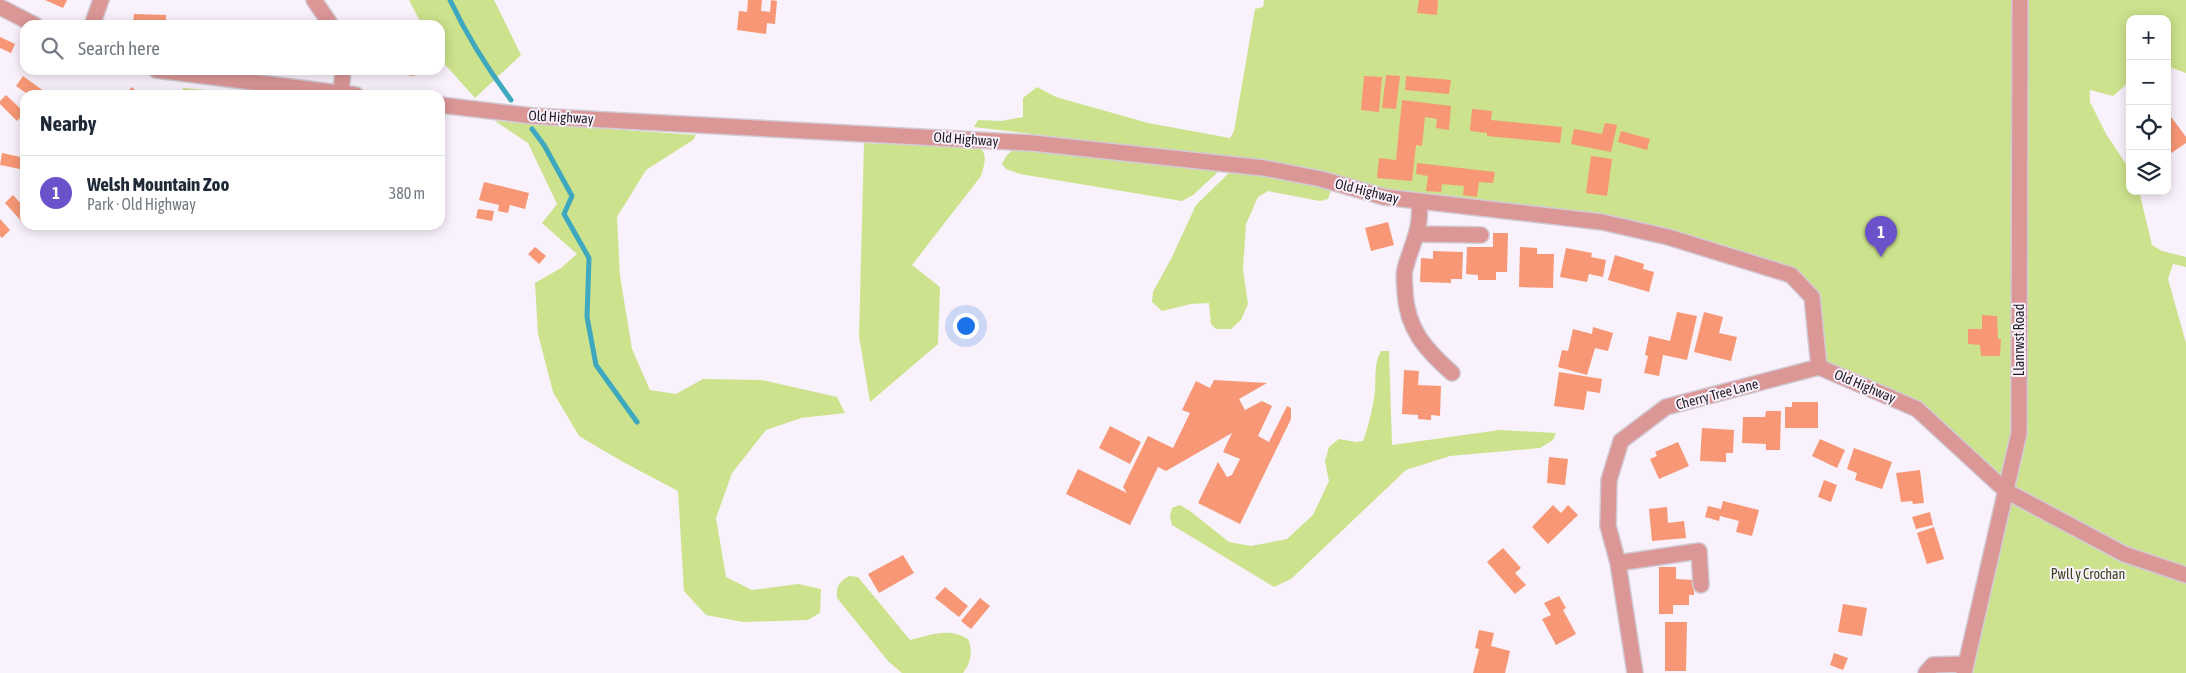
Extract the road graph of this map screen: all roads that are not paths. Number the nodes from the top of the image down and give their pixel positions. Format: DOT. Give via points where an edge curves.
graph roads {
  1 [pos="100,0"];
  2 [pos="314,0"];
  3 [pos="2020,0"];
  4 [pos="0,7"];
  5 [pos="25,20"];
  6 [pos="94,20"];
  7 [pos="328,20"];
  8 [pos="196,75"];
  9 [pos="344,75"];
  10 [pos="317,90"];
  11 [pos="348,90"];
  12 [pos="445,106"];
  13 [pos="1418,201"];
  14 [pos="1417,234"];
  15 [pos="1481,235"];
  16 [pos="1819,367"];
  17 [pos="1452,373"];
  18 [pos="2006,491"];
  19 [pos="1618,562"];
  20 [pos="2186,575"];
  21 [pos="1701,585"];
  22 [pos="1965,669"];
  23 [pos="1635,673"];
  24 [pos="1926,673"];
  1 -- 6 [label="street"];
  2 -- 7 [label="street"];
  3 -- 18 [label="street, Llanrwst Road" via="2019,433"];
  4 -- 5 [label="street"];
  8 -- 10 [label="street"];
  9 -- 11 [label="street"];
  12 -- 13 [label="street, Old Highway" via="533,116 1032,143 1264,168 1321,179 1384,197"];
  13 -- 14 [label="street" via="1420,218"];
  13 -- 16 [label="street, Old Highway" via="1602,222 1668,237 1791,275 1812,297"];
  14 -- 15 [label="street"];
  14 -- 17 [label="street" via="1404,271 1406,304 1413,330 1433,356"];
  16 -- 18 [label="street, Old Highway" via="1917,408"];
  16 -- 19 [label="street, Cherry Tree Lane" via="1666,407 1621,441 1609,480 1608,526"];
  18 -- 20 [label="street, Old Highway" via="2124,554"];
  18 -- 22 [label="street, Llanrwst Road"];
  19 -- 21 [label="street" via="1699,551"];
  19 -- 23 [label="street, Cherry Tree Lane"];
  22 -- 24 [label="street" via="1933,664"];
}
